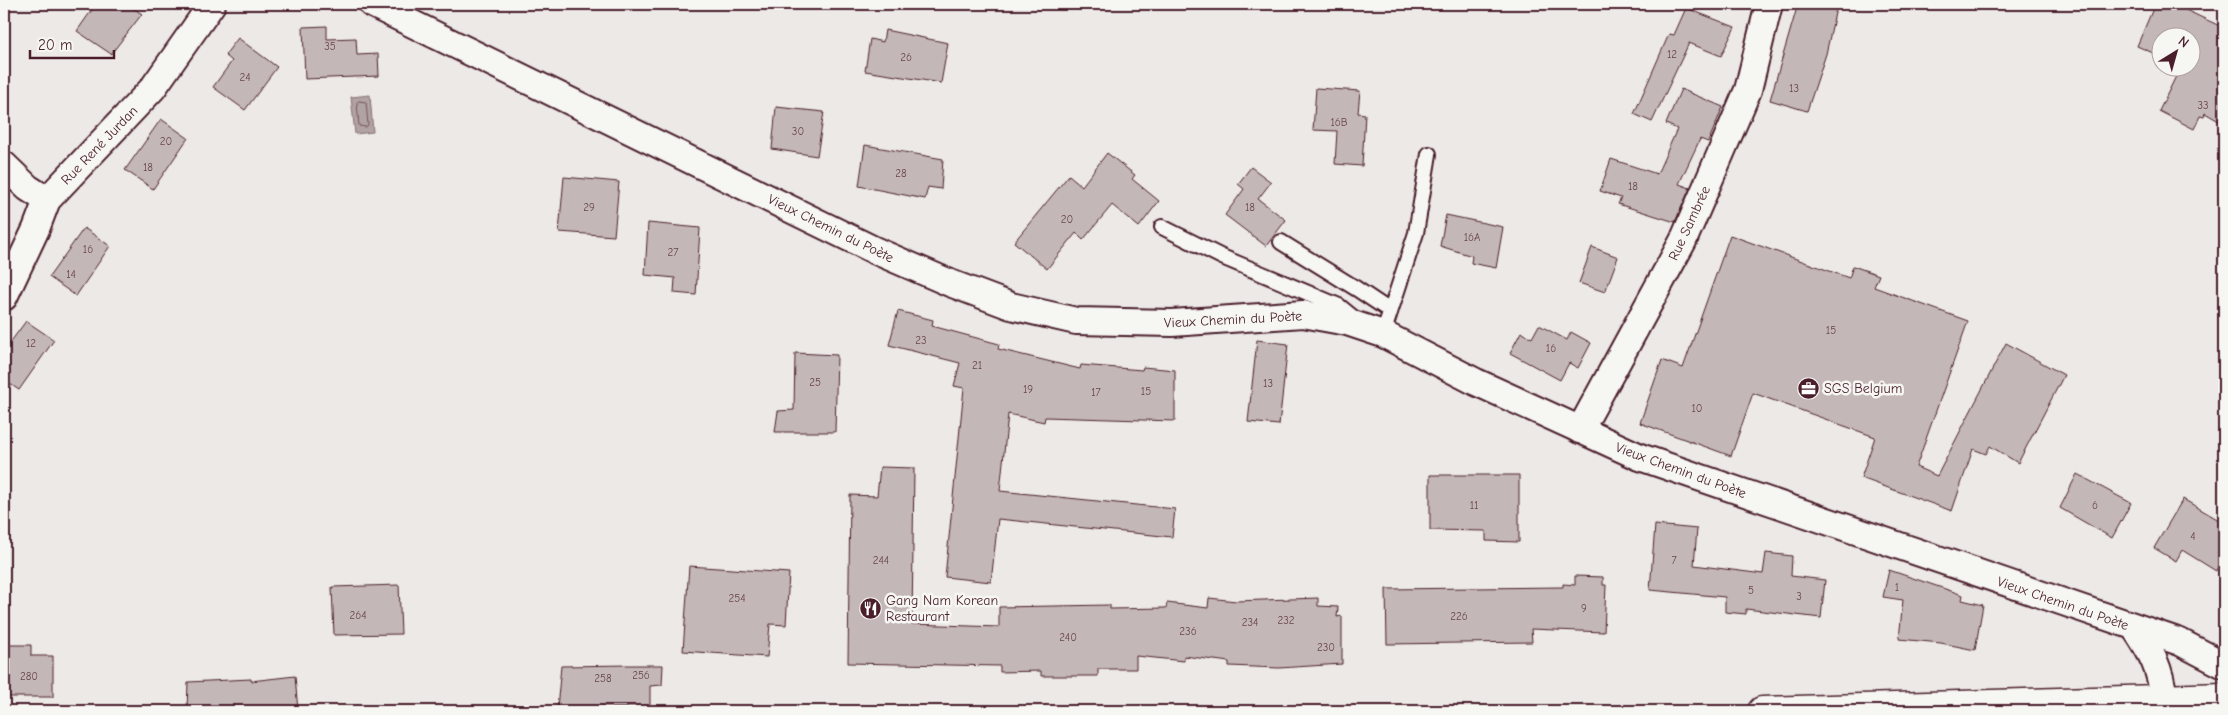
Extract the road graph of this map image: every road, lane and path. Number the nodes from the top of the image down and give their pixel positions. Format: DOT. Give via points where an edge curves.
graph roads {
  1 [pos="212,4"];
  2 [pos="372,4"];
  3 [pos="1769,4"];
  4 [pos="1429,154"];
  5 [pos="4,165"];
  6 [pos="47,200"];
  7 [pos="1162,227"];
  8 [pos="1281,242"];
  9 [pos="4,297"];
  10 [pos="1379,324"];
  11 [pos="1580,430"];
  12 [pos="2135,628"];
  13 [pos="2224,665"];
  14 [pos="2224,697"];
  15 [pos="2164,698"];
  16 [pos="1762,711"];
  1 -- 6 [label="street, Rue René Jurdan" via="153,88"];
  2 -- 10 [label="street, Vieux Chemin du Poète" via="874,250 1011,306 1076,321 1172,323 1303,314"];
  3 -- 11 [label="street, Rue Sambrée" via="1748,90 1683,241"];
  4 -- 10 [label="lane" via="1416,233"];
  5 -- 6 [label="street" via="28,188"];
  6 -- 9 [label="street, Rue René Jurdan"];
  7 -- 10 [label="lane"];
  8 -- 10 [label="lane"];
  10 -- 11 [label="street, Vieux Chemin du Poète" via="1476,382"];
  11 -- 12 [label="street, Vieux Chemin du Poète" via="1640,457"];
  12 -- 13 [label="street, Vieux Chemin du Poète" via="2180,642"];
  12 -- 15 [label="street, Vieux Chemin du Poète" via="2152,652"];
  14 -- 15 [label="main road"];
  15 -- 16 [label="main road"];
}
